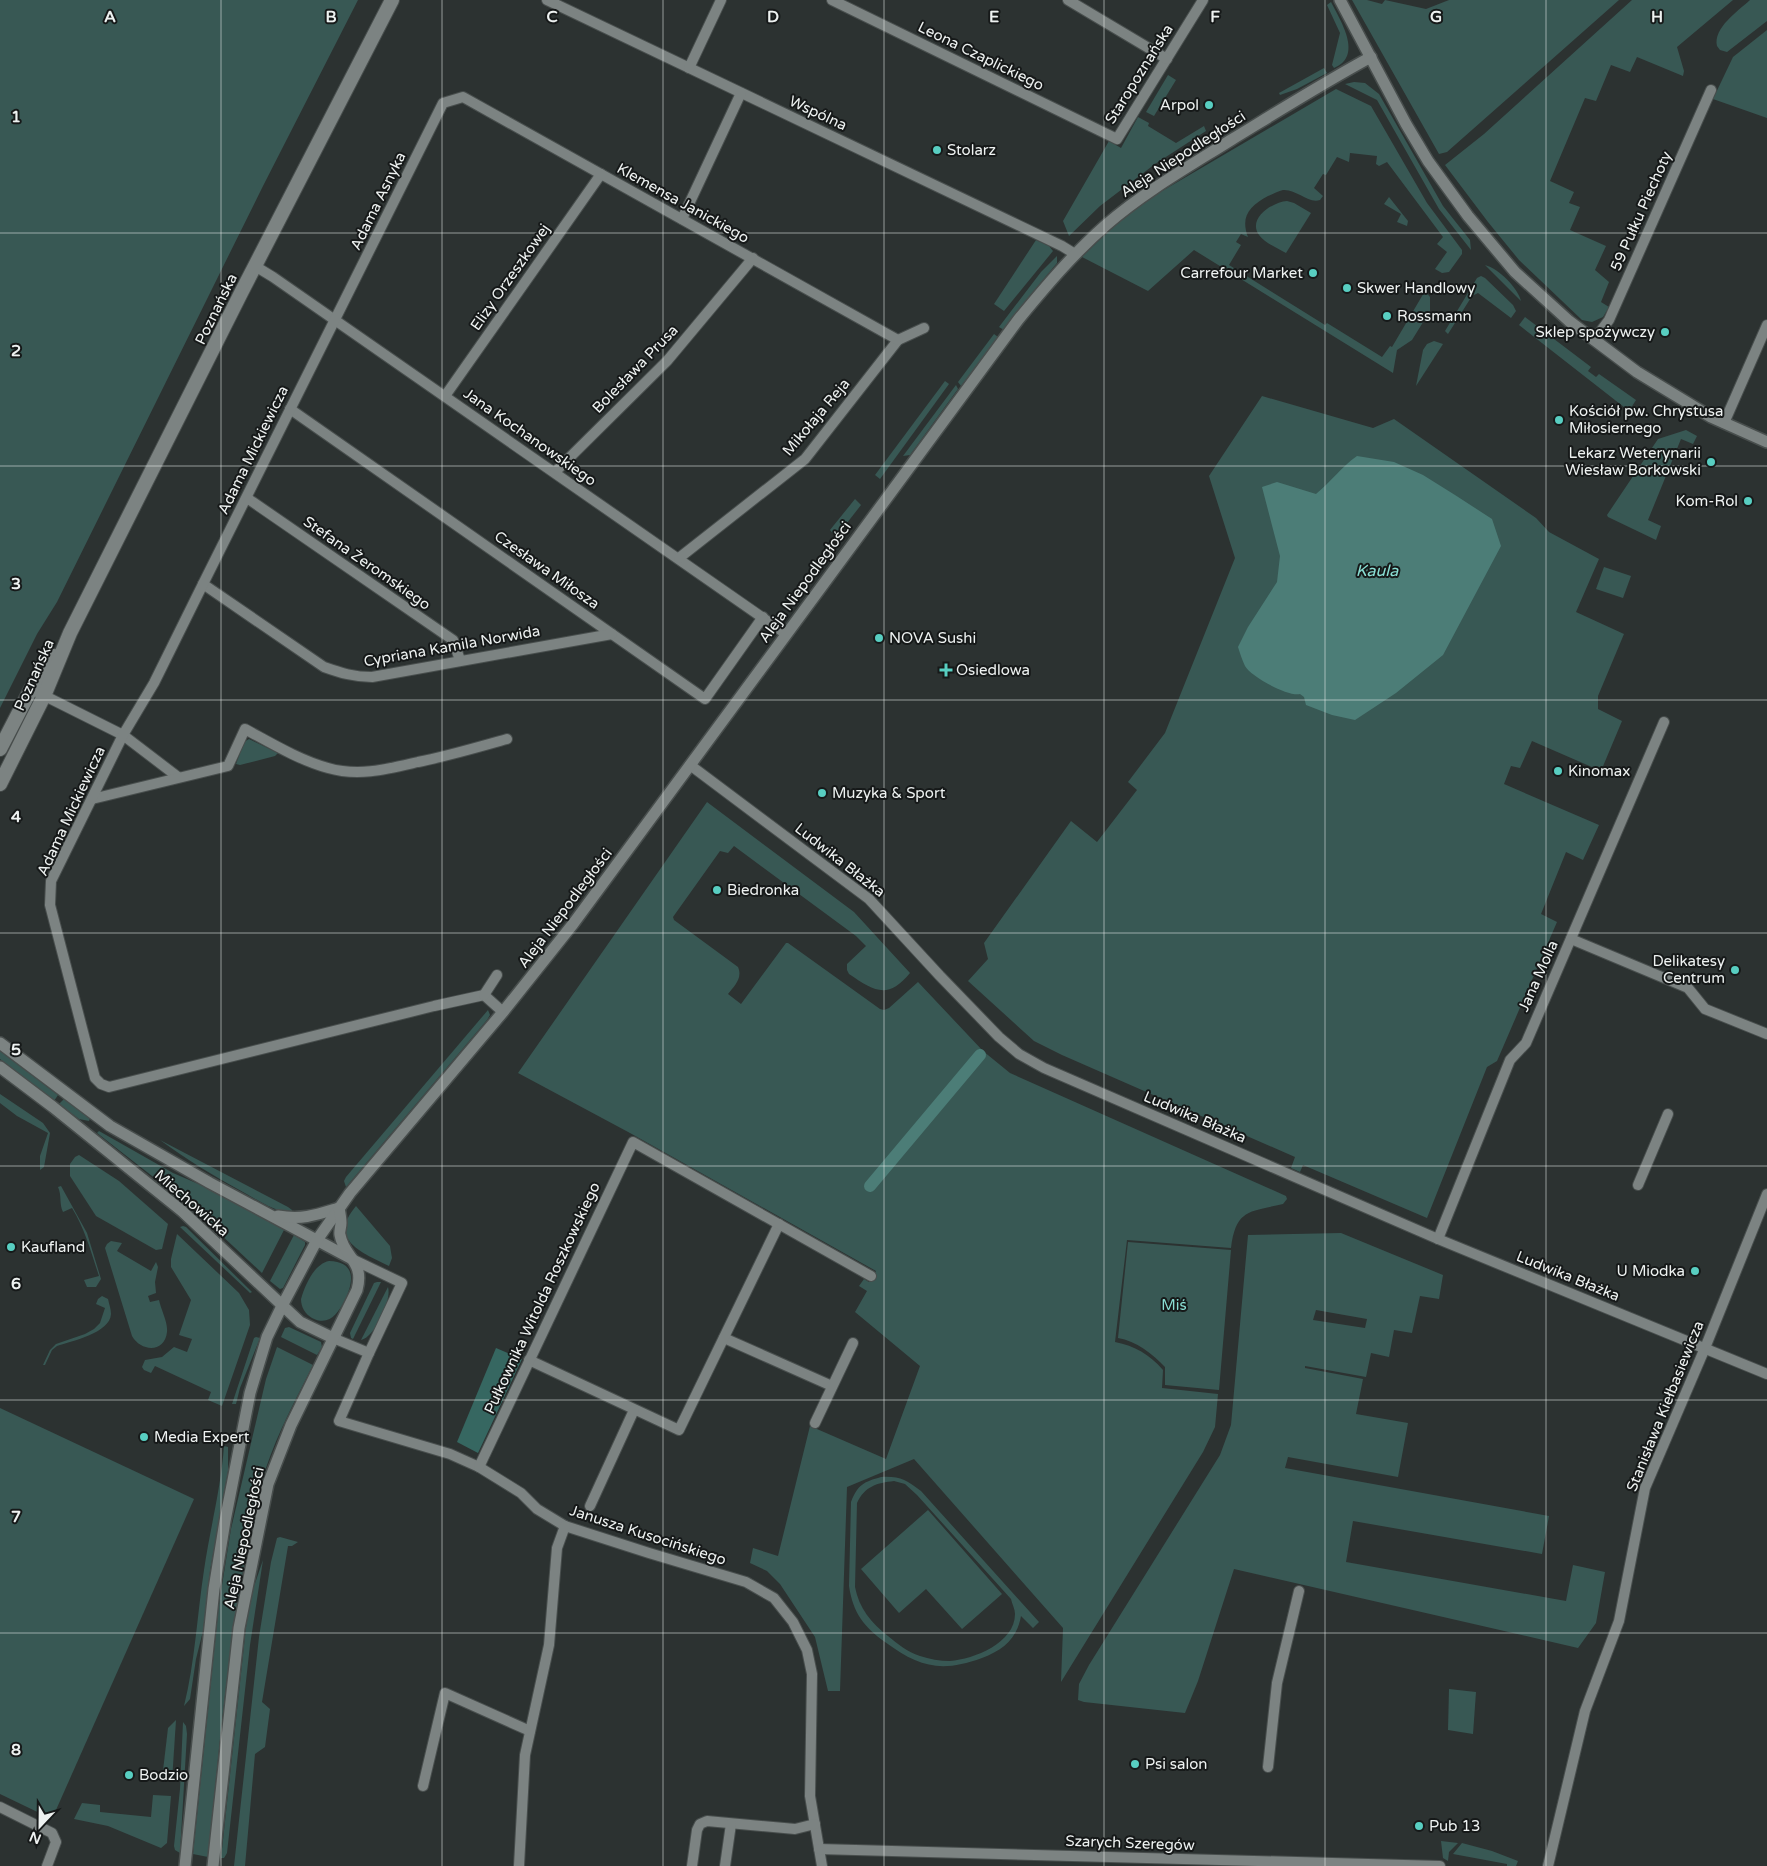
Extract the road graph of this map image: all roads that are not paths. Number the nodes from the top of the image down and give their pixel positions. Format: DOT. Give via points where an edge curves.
graph roads {
  1 [pos="392,0"];
  2 [pos="547,0"];
  3 [pos="721,0"];
  4 [pos="832,0"];
  5 [pos="1068,0"];
  6 [pos="1203,0"];
  7 [pos="1340,0"];
  8 [pos="1370,57"];
  9 [pos="1167,59"];
  10 [pos="689,68"];
  11 [pos="1710,90"];
  12 [pos="741,93"];
  13 [pos="453,100"];
  14 [pos="1117,139"];
  15 [pos="601,174"];
  16 [pos="682,219"];
  17 [pos="1075,254"];
  18 [pos="752,258"];
  19 [pos="255,266"];
  20 [pos="335,321"];
  21 [pos="1767,325"];
  22 [pos="924,328"];
  23 [pos="1764,338"];
  24 [pos="898,340"];
  25 [pos="1594,340"];
  26 [pos="444,396"];
  27 [pos="290,409"];
  28 [pos="1724,422"];
  29 [pos="1767,442"];
  30 [pos="554,472"];
  31 [pos="247,498"];
  32 [pos="678,558"];
  33 [pos="203,584"];
  34 [pos="762,617"];
  35 [pos="70,632"];
  36 [pos="612,634"];
  37 [pos="786,634"];
  38 [pos="460,660"];
  39 [pos="31,689"];
  40 [pos="44,696"];
  41 [pos="1664,722"];
  42 [pos="123,736"];
  43 [pos="507,739"];
  44 [pos="0,749"];
  45 [pos="690,765"];
  46 [pos="178,777"];
  47 [pos="0,784"];
  48 [pos="92,799"];
  49 [pos="1571,939"];
  50 [pos="497,974"];
  51 [pos="484,995"];
  52 [pos="503,1012"];
  53 [pos="1767,1034"];
  54 [pos="0,1043"];
  55 [pos="0,1067"];
  56 [pos="1668,1114"];
  57 [pos="1638,1185"];
  58 [pos="1766,1200"];
  59 [pos="339,1208"];
  60 [pos="272,1215"];
  61 [pos="779,1224"];
  62 [pos="1438,1239"];
  63 [pos="317,1240"];
  64 [pos="354,1260"];
  65 [pos="871,1276"];
  66 [pos="282,1306"];
  67 [pos="333,1338"];
  68 [pos="724,1338"];
  69 [pos="853,1343"];
  70 [pos="1705,1348"];
  71 [pos="369,1353"];
  72 [pos="529,1360"];
  73 [pos="1767,1374"];
  74 [pos="832,1386"];
  75 [pos="634,1410"];
  76 [pos="814,1422"];
  77 [pos="480,1466"];
  78 [pos="590,1506"];
  79 [pos="565,1526"];
  80 [pos="1299,1591"];
  81 [pos="530,1731"];
  82 [pos="1268,1766"];
  83 [pos="423,1786"];
  84 [pos="0,1807"];
  85 [pos="731,1824"];
  86 [pos="815,1824"];
  87 [pos="819,1849"];
  88 [pos="1370,1865"];
  89 [pos="47,1866"];
  90 [pos="184,1866"];
  91 [pos="213,1866"];
  92 [pos="519,1866"];
  93 [pos="692,1866"];
  94 [pos="725,1866"];
  95 [pos="822,1866"];
  96 [pos="1402,1866"];
  97 [pos="1440,1866"];
  98 [pos="1548,1866"];
  1 -- 19 [label="main road, Poznańska"];
  2 -- 10 [label="street, Wspólna"];
  3 -- 10 [label="street"];
  4 -- 14 [label="street, Leona Czaplickiego"];
  5 -- 9 [label="street"];
  6 -- 9 [label="street, Staropoznańska"];
  7 -- 8 [label="street"];
  8 -- 17 [label="street, Aleja Niepodległości" via="1163,181"];
  8 -- 25 [label="street" via="1446,188 1515,272"];
  9 -- 14 [label="street, Staropoznańska"];
  10 -- 12 [label="street, Wspólna"];
  11 -- 25 [label="street, 59 Pułku Piechoty" via="1609,320"];
  12 -- 16 [label="street"];
  12 -- 17 [label="street, Wspólna"];
  13 -- 15 [label="street, Klemensa Janickiego" via="463,97"];
  13 -- 20 [label="street, Adama Asnyka" via="443,103"];
  15 -- 16 [label="street, Klemensa Janickiego"];
  15 -- 26 [label="street, Elizy Orzeszkowej"];
  16 -- 18 [label="street, Klemensa Janickiego"];
  17 -- 37 [label="street, Aleja Niepodległości" via="1018,320"];
  18 -- 24 [label="street, Klemensa Janickiego"];
  18 -- 30 [label="street, Bolesława Prusa" via="667,361"];
  19 -- 20 [label="street, Jana Kochanowskiego"];
  19 -- 35 [label="main road, Poznańska"];
  20 -- 26 [label="street, Jana Kochanowskiego"];
  20 -- 27 [label="street, Adama Mickiewicza"];
  21 -- 23 [label="street"];
  22 -- 24 [label="street, Mikołaja Reja"];
  23 -- 28 [label="street"];
  24 -- 32 [label="street, Mikołaja Reja" via="805,459"];
  25 -- 28 [label="street" via="1657,386"];
  26 -- 30 [label="street, Jana Kochanowskiego"];
  27 -- 31 [label="street, Adama Mickiewicza"];
  27 -- 36 [label="street, Czesława Miłosza"];
  28 -- 29 [label="street"];
  30 -- 32 [label="street, Jana Kochanowskiego"];
  31 -- 33 [label="street, Adama Mickiewicza"];
  31 -- 38 [label="street, Stefana Żeromskiego" via="453,640"];
  32 -- 34 [label="street, Jana Kochanowskiego"];
  33 -- 38 [label="street, Cypriana Kamila Norwida" via="324,667 344,675 372,677"];
  33 -- 42 [label="street, Adama Mickiewicza" via="154,683"];
  34 -- 36 [label="street, Czesława Miłosza" via="705,699"];
  34 -- 37 [label="street, Jana Kochanowskiego"];
  35 -- 39 [label="main road, Poznańska"];
  35 -- 40 [label="main road, Poznańska"];
  36 -- 38 [label="street, Cypriana Kamila Norwida"];
  37 -- 45 [label="street, Aleja Niepodległości"];
  39 -- 40 [label="street"];
  39 -- 44 [label="main road, Poznańska"];
  40 -- 42 [label="street"];
  40 -- 47 [label="main road, Poznańska"];
  41 -- 49 [label="street, Jana Molla"];
  42 -- 46 [label="street"];
  42 -- 48 [label="street, Adama Mickiewicza"];
  43 -- 46 [label="street" via="375,772 354,772 302,759 245,729 228,766"];
  45 -- 52 [label="street, Aleja Niepodległości" via="573,924"];
  45 -- 62 [label="street, Ludwika Błażka" via="869,899 972,1010 1019,1054 1053,1072"];
  46 -- 48 [label="street"];
  48 -- 51 [label="street, Adama Mickiewicza" via="51,881 50,905 95,1078 101,1084 109,1087"];
  49 -- 53 [label="street" via="1688,988 1704,1009"];
  49 -- 62 [label="street, Jana Molla" via="1526,1043 1510,1060"];
  50 -- 51 [label="street"];
  51 -- 52 [label="street"];
  52 -- 59 [label="street, Aleja Niepodległości"];
  54 -- 60 [label="street, Miechowicka" via="110,1126"];
  55 -- 66 [label="street, Miechowicka" via="182,1211"];
  56 -- 57 [label="street"];
  58 -- 70 [label="street, Stanisława Kiełbasiewicza"];
  59 -- 60 [label="street" via="294,1219"];
  59 -- 63 [label="street, Aleja Niepodległości"];
  59 -- 64 [label="street, Aleja Niepodległości" via="340,1235"];
  60 -- 63 [label="street, Miechowicka"];
  61 -- 65 [label="street"];
  61 -- 68 [label="street"];
  61 -- 72 [label="street, Pułkownika Witolda Roszkowskiego" via="633,1142"];
  62 -- 70 [label="street, Ludwika Błażka"];
  63 -- 64 [label="street, Miechowicka"];
  63 -- 66 [label="street, Aleja Niepodległości"];
  64 -- 67 [label="street, Aleja Niepodległości" via="360,1280"];
  64 -- 71 [label="street, Janusza Kusocińskiego" via="402,1283"];
  66 -- 67 [label="street, Miechowicka" via="300,1322"];
  66 -- 90 [label="street, Aleja Niepodległości" via="256,1368 225,1521 214,1588"];
  67 -- 71 [label="street, Miechowicka"];
  67 -- 91 [label="street, Aleja Niepodległości" via="291,1425 268,1484 240,1628"];
  68 -- 74 [label="street"];
  68 -- 75 [label="street" via="679,1430"];
  69 -- 74 [label="street"];
  70 -- 73 [label="street, Ludwika Błażka"];
  70 -- 98 [label="street, Stanisława Kiełbasiewicza" via="1645,1488 1619,1620 1585,1711"];
  71 -- 77 [label="street, Janusza Kusocińskiego" via="339,1422 450,1454"];
  72 -- 75 [label="street"];
  72 -- 77 [label="street, Pułkownika Witolda Roszkowskiego"];
  74 -- 76 [label="street"];
  75 -- 78 [label="street"];
  77 -- 79 [label="street, Janusza Kusocińskiego"];
  79 -- 81 [label="street" via="557,1548 549,1645"];
  79 -- 86 [label="street, Janusza Kusocińskiego" via="746,1582 774,1598 793,1622 807,1650 812,1674 810,1796"];
  80 -- 82 [label="street" via="1277,1683"];
  81 -- 83 [label="street" via="445,1692"];
  81 -- 92 [label="street" via="525,1755"];
  84 -- 89 [label="street" via="48,1830 55,1838"];
  85 -- 86 [label="street" via="795,1829"];
  85 -- 93 [label="street" via="707,1821 700,1824"];
  85 -- 94 [label="street"];
  86 -- 87 [label="street, Janusza Kusocińskiego"];
  87 -- 88 [label="street, Szarych Szeregów"];
  87 -- 95 [label="street, Janusza Kusocińskiego"];
  88 -- 96 [label="street, Szarych Szeregów"];
  96 -- 97 [label="street, Szarych Szeregów"];
}
